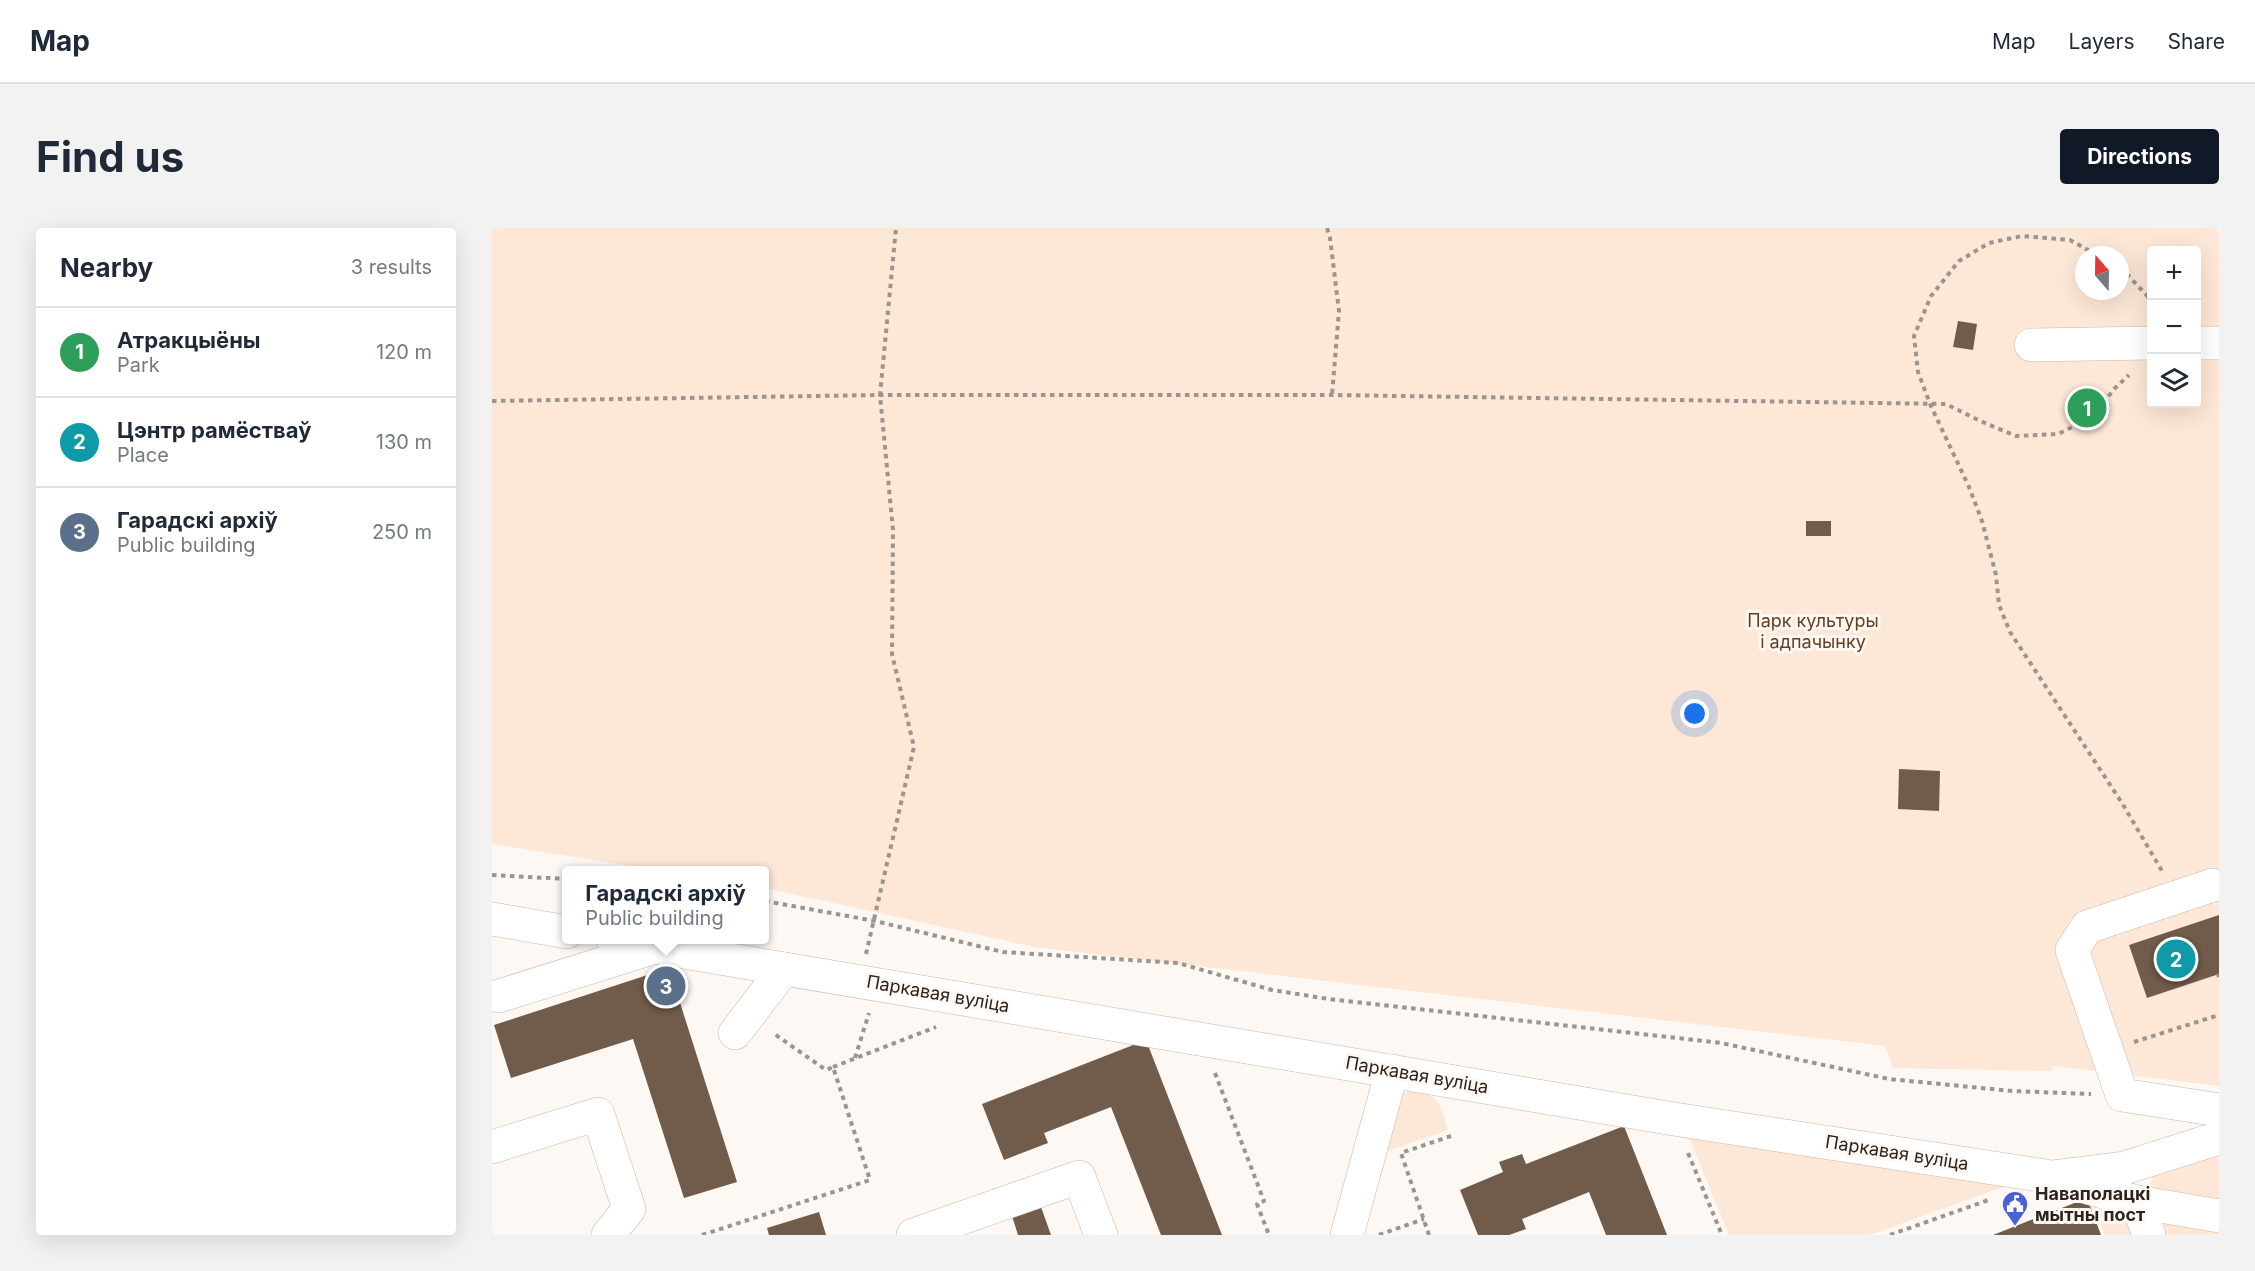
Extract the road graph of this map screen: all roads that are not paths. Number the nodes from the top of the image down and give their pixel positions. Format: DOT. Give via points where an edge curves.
graph roads {
  1 [pos="2147,343"];
  2 [pos="2201,343"];
  3 [pos="2219,343"];
  4 [pos="2031,345"];
  5 [pos="2213,885"];
  6 [pos="492,919"];
  7 [pos="562,931"];
  8 [pos="640,944"];
  9 [pos="656,947"];
  10 [pos="784,969"];
  11 [pos="499,996"];
  12 [pos="741,1024"];
  13 [pos="1392,1071"];
  14 [pos="2219,1110"];
  15 [pos="2219,1138"];
  16 [pos="492,1147"];
  17 [pos="2052,1177"];
  18 [pos="2137,1202"];
  19 [pos="2219,1216"];
  20 [pos="608,1235"];
  21 [pos="913,1235"];
  22 [pos="1101,1235"];
  23 [pos="1347,1235"];
  24 [pos="2148,1235"];
  1 -- 4 [label="street"];
  2 -- 3 [label="street"];
  5 -- 14 [label="street" via="2087,927 2072,950 2122,1095"];
  6 -- 7 [label="street"];
  8 -- 9 [label="street, Паркавая вуліца"];
  9 -- 10 [label="street, Паркавая вуліца"];
  9 -- 11 [label="street"];
  10 -- 12 [label="street"];
  10 -- 13 [label="street, Паркавая вуліца"];
  13 -- 17 [label="street, Паркавая вуліца"];
  13 -- 23 [label="street"];
  15 -- 17 [label="street, Паркавая вуліца" via="2124,1168"];
  16 -- 20 [label="street" via="598,1114 629,1209"];
  17 -- 18 [label="street"];
  18 -- 19 [label="street"];
  18 -- 24 [label="street"];
  21 -- 22 [label="street" via="1079,1177"];
}
